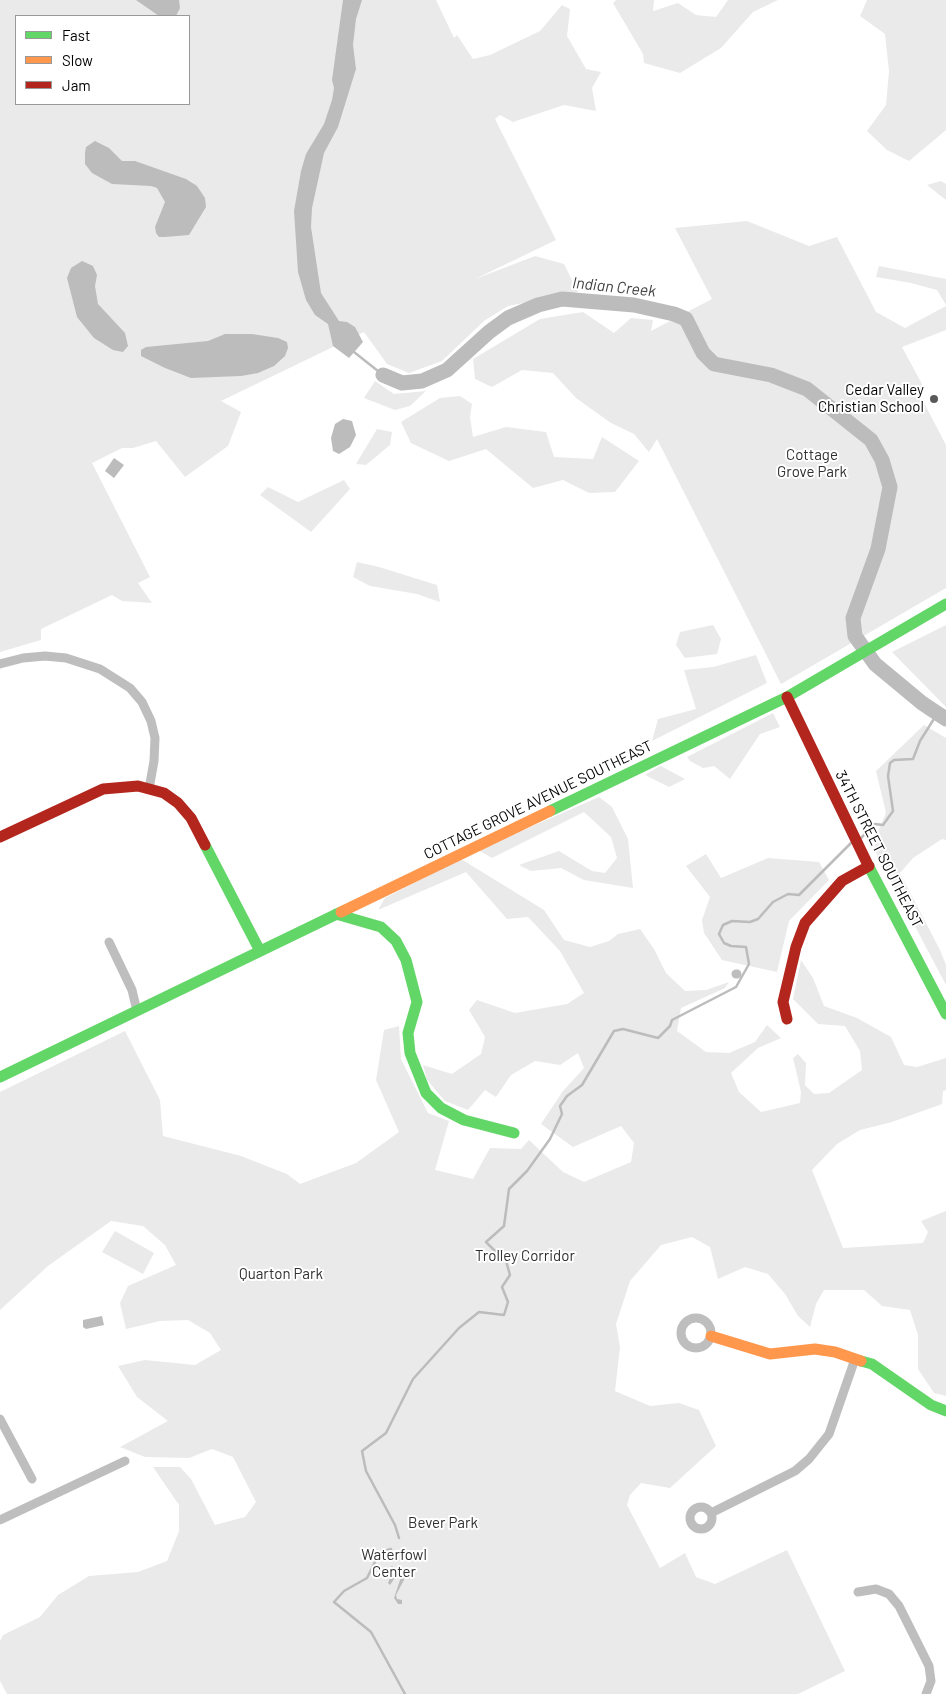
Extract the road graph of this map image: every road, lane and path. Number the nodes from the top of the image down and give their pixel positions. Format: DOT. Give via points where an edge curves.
graph roads {
  1 [pos="946,604"];
  2 [pos="0,664"];
  3 [pos="786,697"];
  4 [pos="149,789"];
  5 [pos="0,838"];
  6 [pos="869,866"];
  7 [pos="336,914"];
  8 [pos="109,942"];
  9 [pos="260,951"];
  10 [pos="944,1007"];
  11 [pos="137,1011"];
  12 [pos="787,1019"];
  13 [pos="0,1077"];
  14 [pos="514,1133"];
  15 [pos="711,1336"];
  16 [pos="855,1359"];
  17 [pos="946,1411"];
  18 [pos="0,1419"];
  19 [pos="125,1461"];
  20 [pos="32,1479"];
  21 [pos="711,1513"];
  22 [pos="0,1520"];
  23 [pos="858,1592"];
  24 [pos="926,1694"];
  1 -- 3 [label="street, COTTAGE GROVE AVENUE SOUTHEAST"];
  2 -- 4 [label="street" via="30,657 66,658 100,669 130,688 142,702 155,738"];
  3 -- 6 [label="street, 34TH STREET SOUTHEAST"];
  3 -- 7 [label="street, COTTAGE GROVE AVENUE SOUTHEAST"];
  4 -- 5 [label="street" via="138,786 103,789"];
  4 -- 9 [label="street" via="164,793 191,818"];
  6 -- 10 [label="street, 34TH STREET SOUTHEAST"];
  6 -- 12 [label="street" via="842,881 805,923 783,1002"];
  7 -- 9 [label="street, COTTAGE GROVE AVENUE SOUTHEAST"];
  7 -- 14 [label="street" via="381,927 396,941 406,960 417,1002 408,1033 410,1053 426,1093 441,1108 464,1120"];
  8 -- 11 [label="street" via="129,984"];
  9 -- 11 [label="street, COTTAGE GROVE AVENUE SOUTHEAST"];
  11 -- 13 [label="street, COTTAGE GROVE AVENUE SOUTHEAST"];
  15 -- 16 [label="street" via="770,1354 815,1349"];
  16 -- 17 [label="street" via="883,1370 931,1406"];
  16 -- 21 [label="street" via="829,1434 808,1459 795,1471"];
  18 -- 20 [label="street"];
  19 -- 22 [label="street"];
  23 -- 24 [label="street" via="876,1589 889,1594 899,1606 929,1666 931,1681"];
}
